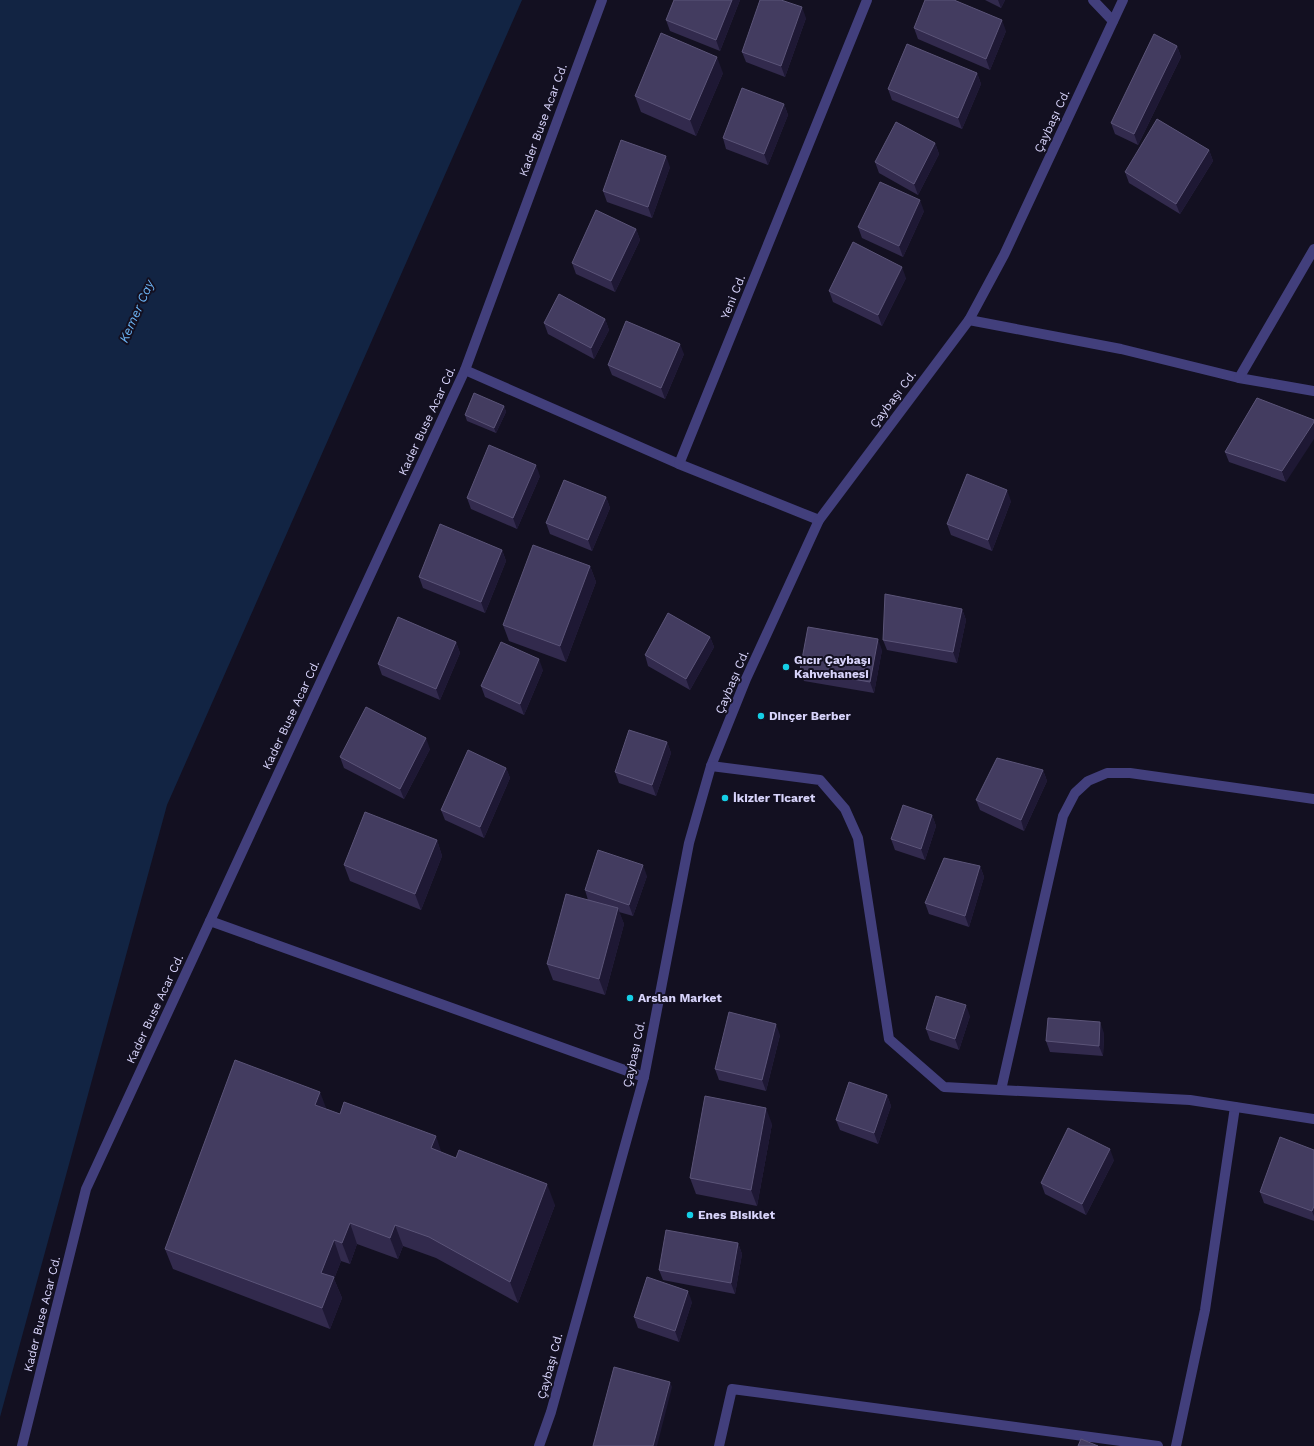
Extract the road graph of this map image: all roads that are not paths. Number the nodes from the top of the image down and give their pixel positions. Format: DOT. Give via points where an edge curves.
graph roads {
  1 [pos="602,0"];
  2 [pos="867,0"];
  3 [pos="1093,0"];
  4 [pos="1123,0"];
  5 [pos="1113,21"];
  6 [pos="1314,249"];
  7 [pos="969,320"];
  8 [pos="465,370"];
  9 [pos="1239,378"];
  10 [pos="1314,391"];
  11 [pos="679,464"];
  12 [pos="819,520"];
  13 [pos="711,766"];
  14 [pos="1314,799"];
  15 [pos="210,920"];
  16 [pos="644,1077"];
  17 [pos="1001,1090"];
  18 [pos="1235,1107"];
  19 [pos="1314,1119"];
  20 [pos="22,1446"];
  21 [pos="539,1446"];
  22 [pos="719,1446"];
  23 [pos="1158,1446"];
  24 [pos="1176,1446"];
  1 -- 8 [label="street, Kader Buse Acar Cd."];
  2 -- 11 [label="street, Yeni Cd."];
  3 -- 5 [label="street"];
  4 -- 5 [label="street, Çaybaşı Cd."];
  5 -- 7 [label="street, Çaybaşı Cd." via="1004,255"];
  6 -- 9 [label="street"];
  7 -- 9 [label="street" via="1121,349"];
  7 -- 12 [label="street, Çaybaşı Cd."];
  8 -- 11 [label="street"];
  8 -- 15 [label="street, Kader Buse Acar Cd."];
  9 -- 10 [label="street"];
  11 -- 12 [label="street"];
  12 -- 13 [label="street, Çaybaşı Cd." via="746,679"];
  13 -- 16 [label="street, Çaybaşı Cd." via="689,843"];
  13 -- 17 [label="street" via="820,780 845,809 858,838 889,1039 944,1087"];
  14 -- 17 [label="street" via="1130,773 1106,773 1088,781 1075,793 1063,816"];
  15 -- 16 [label="street"];
  15 -- 20 [label="street, Kader Buse Acar Cd." via="86,1189"];
  16 -- 21 [label="street, Çaybaşı Cd." via="551,1412"];
  17 -- 18 [label="street" via="1190,1100"];
  18 -- 19 [label="street"];
  18 -- 24 [label="street" via="1205,1310"];
  22 -- 23 [label="street" via="732,1389"];
}
